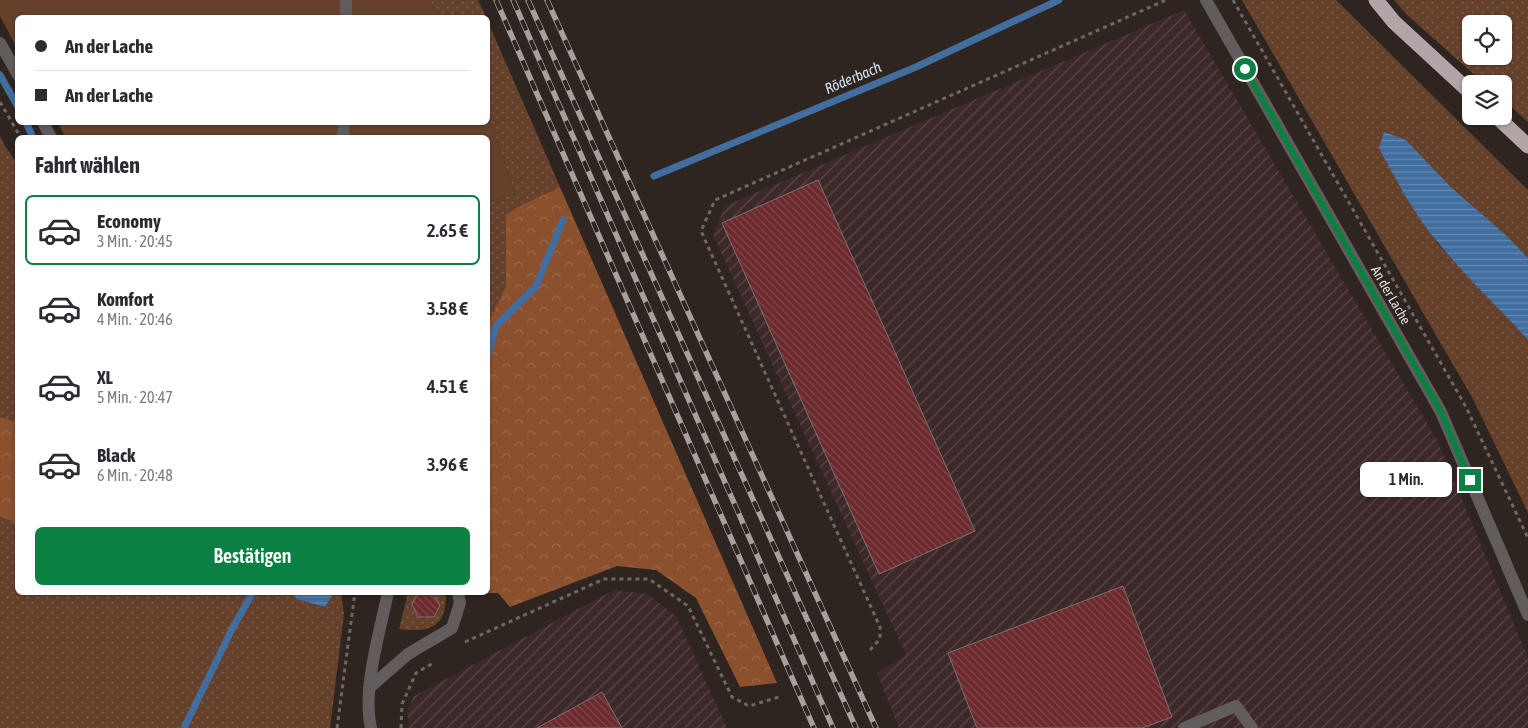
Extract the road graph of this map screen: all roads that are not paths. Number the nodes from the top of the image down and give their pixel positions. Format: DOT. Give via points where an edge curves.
graph roads {
  1 [pos="346,0"];
  2 [pos="1206,0"];
  3 [pos="1376,0"];
  4 [pos="346,15"];
  5 [pos="0,44"];
  6 [pos="15,70"];
  7 [pos="1462,85"];
  8 [pos="1506,125"];
  9 [pos="1528,146"];
  10 [pos="387,595"];
  11 [pos="459,595"];
  12 [pos="1528,615"];
  13 [pos="369,688"];
  14 [pos="371,728"];
  15 [pos="1184,728"];
  16 [pos="1252,728"];
  1 -- 4 [label="street"];
  2 -- 12 [label="street, An der Lache" via="1441,412"];
  3 -- 7 [label="highway" via="1394,22"];
  5 -- 6 [label="street"];
  8 -- 9 [label="highway"];
  10 -- 13 [label="street"];
  11 -- 13 [label="street" via="460,603 452,628 408,654"];
  13 -- 14 [label="street"];
  15 -- 16 [label="street" via="1236,706"];
}
